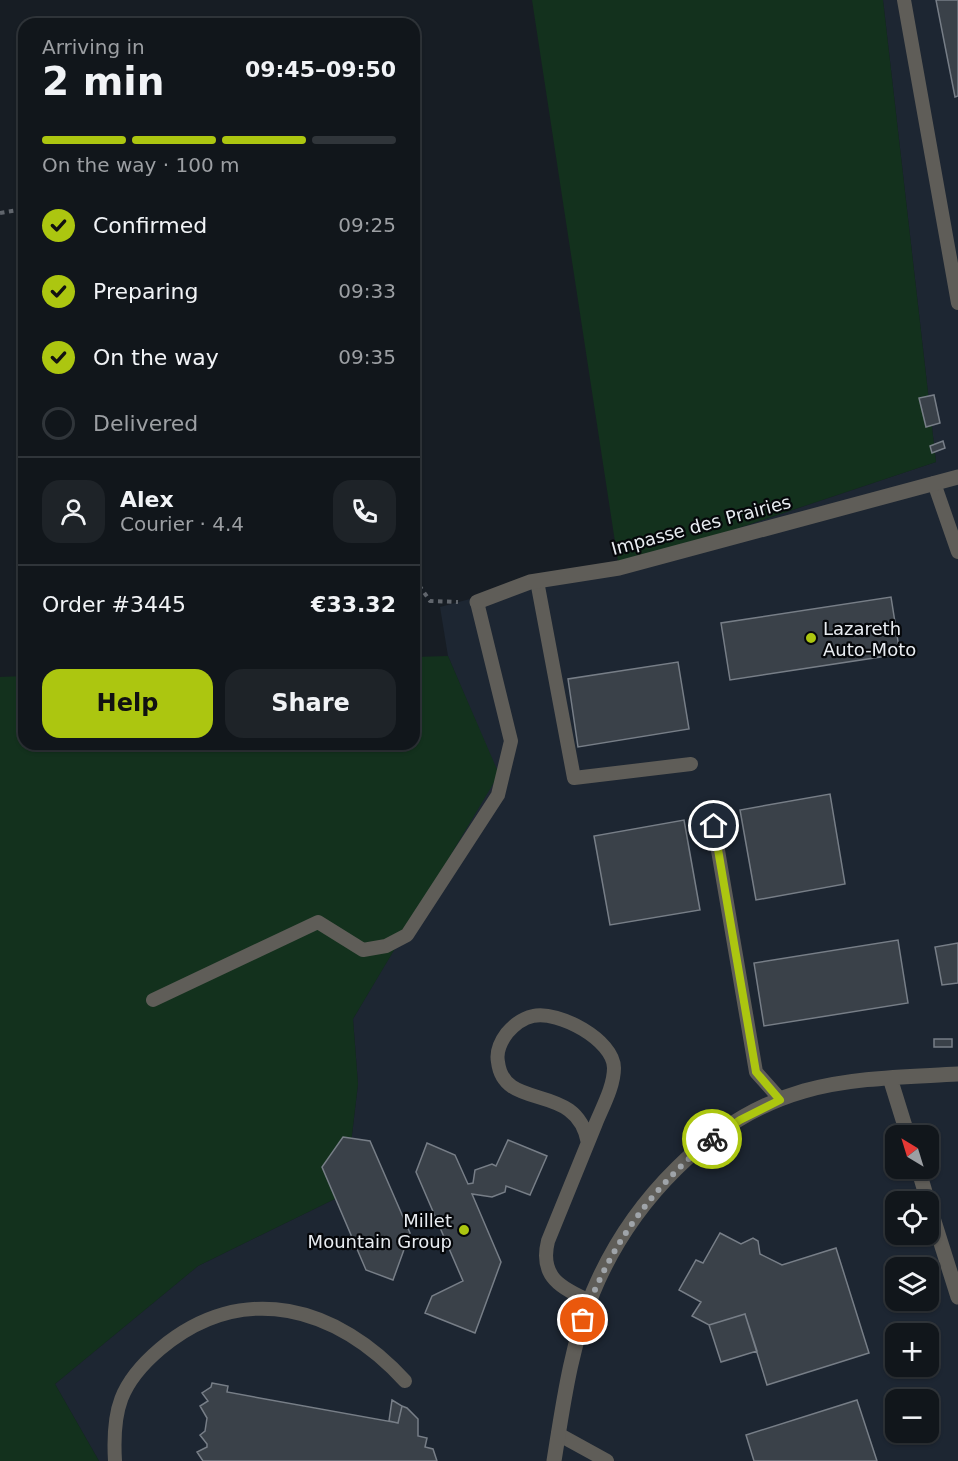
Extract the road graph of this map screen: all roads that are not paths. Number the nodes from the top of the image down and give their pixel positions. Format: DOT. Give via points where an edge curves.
graph roads {
  1 [pos="904,0"];
  2 [pos="958,303"];
  3 [pos="958,477"];
  4 [pos="934,483"];
  5 [pos="958,552"];
  6 [pos="537,581"];
  7 [pos="477,602"];
  8 [pos="691,764"];
  9 [pos="714,826"];
  10 [pos="153,1000"];
  11 [pos="958,1074"];
  12 [pos="890,1078"];
  13 [pos="780,1100"];
  14 [pos="905,1125"];
  15 [pos="588,1143"];
  16 [pos="939,1237"];
  17 [pos="958,1297"];
  18 [pos="590,1301"];
  19 [pos="405,1381"];
  20 [pos="558,1434"];
  21 [pos="115,1461"];
  22 [pos="554,1461"];
  23 [pos="608,1461"];
  1 -- 2 [label="lane"];
  3 -- 4 [label="street, Impasse des Prairies"];
  4 -- 5 [label="lane"];
  4 -- 6 [label="street, Impasse des Prairies" via="619,568"];
  6 -- 7 [label="street, Impasse des Prairies"];
  6 -- 8 [label="lane" via="574,778"];
  7 -- 10 [label="lane" via="511,741 498,795 407,935 386,946 363,950 318,922"];
  9 -- 13 [label="lane" via="756,1072"];
  11 -- 12 [label="street"];
  12 -- 13 [label="street" via="824,1086"];
  12 -- 14 [label="street"];
  13 -- 18 [label="street" via="720,1133 660,1186 619,1240"];
  15 -- 15 [label="lane" via="614,1076 613,1055 600,1040 555,1018 525,1018 513,1026 499,1047 500,1074 518,1090 573,1111 584,1126"];
  15 -- 18 [label="lane" via="545,1254 551,1277 568,1291"];
  16 -- 17 [label="street"];
  18 -- 20 [label="street" via="573,1356"];
  19 -- 21 [label="lane" via="372,1347 332,1323 274,1309 235,1311 177,1336 145,1362 128,1383 113,1426"];
  20 -- 22 [label="street"];
  20 -- 23 [label="lane"];
}
